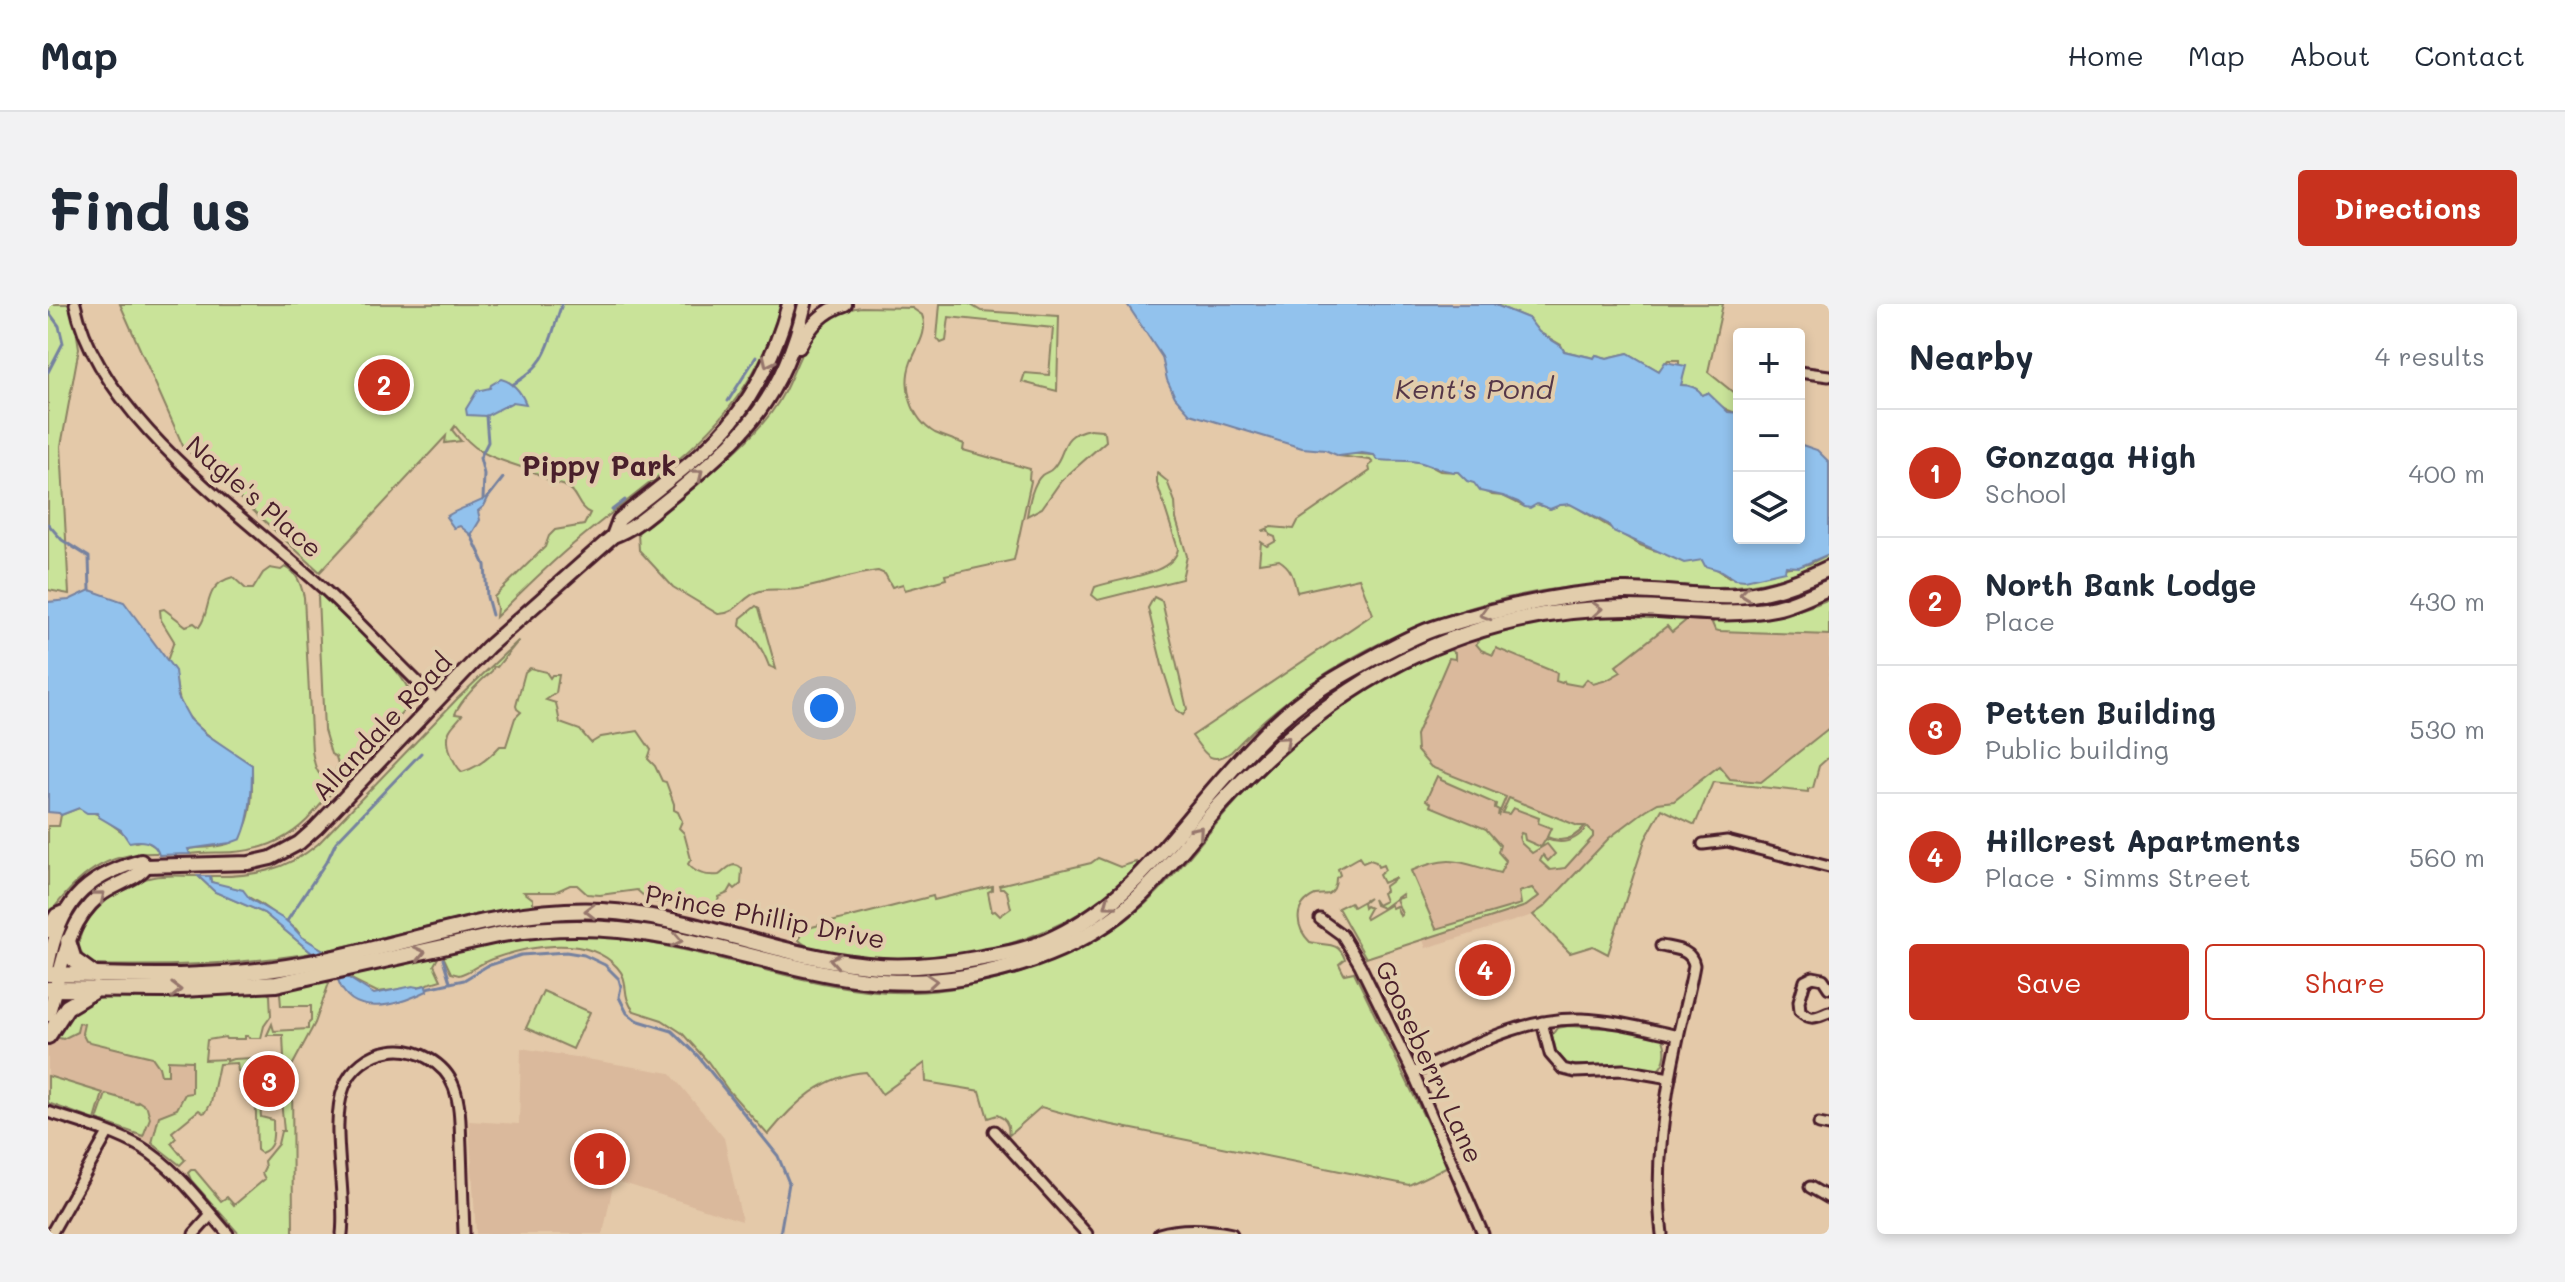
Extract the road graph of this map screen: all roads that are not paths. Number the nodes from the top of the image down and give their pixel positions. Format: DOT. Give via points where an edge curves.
graph roads {
  1 [pos="75,304"];
  2 [pos="789,304"];
  3 [pos="805,304"];
  4 [pos="845,304"];
  5 [pos="1805,373"];
  6 [pos="782,376"];
  7 [pos="1829,376"];
  8 [pos="613,536"];
  9 [pos="1829,568"];
  10 [pos="1829,587"];
  11 [pos="1829,594"];
  12 [pos="1801,600"];
  13 [pos="436,700"];
  14 [pos="1703,844"];
  15 [pos="146,866"];
  16 [pos="1829,867"];
  17 [pos="64,913"];
  18 [pos="1320,919"];
  19 [pos="48,930"];
  20 [pos="68,941"];
  21 [pos="1661,946"];
  22 [pos="52,971"];
  23 [pos="97,983"];
  24 [pos="1829,988"];
  25 [pos="52,989"];
  26 [pos="1829,1012"];
  27 [pos="48,1015"];
  28 [pos="1542,1022"];
  29 [pos="48,1036"];
  30 [pos="1678,1036"];
  31 [pos="1413,1073"];
  32 [pos="1670,1078"];
  33 [pos="48,1112"];
  34 [pos="994,1131"];
  35 [pos="108,1133"];
  36 [pos="1810,1187"];
  37 [pos="1829,1198"];
  38 [pos="211,1215"];
  39 [pos="51,1234"];
  40 [pos="194,1234"];
  41 [pos="228,1234"];
  42 [pos="342,1234"];
  43 [pos="464,1234"];
  44 [pos="1087,1234"];
  45 [pos="1159,1234"];
  46 [pos="1232,1234"];
  47 [pos="1483,1234"];
  48 [pos="1662,1234"];
  1 -- 13 [label="street, Nagle's Place" via="92,351 121,400 166,450 326,590"];
  2 -- 8 [label="main road, Allandale Road, one-way" via="762,375 729,425 619,520"];
  3 -- 6 [label="main road, Allandale Road"];
  4 -- 6 [label="main road" via="813,324"];
  5 -- 7 [label="street"];
  8 -- 6 [label="main road, Allandale Road, one-way" via="629,530 722,454 760,412"];
  8 -- 13 [label="main road, Allandale Road"];
  9 -- 23 [label="main road, Prince Phillip Drive, one-way" via="1740,596 1636,591 1560,596 1442,625 1403,642 1280,719 1113,902 1061,934 1007,955 922,966 863,965 654,918 566,911 473,923 304,965"];
  10 -- 12 [label="main road, Prince Phillip Drive"];
  11 -- 12 [label="main road" via="1812,602"];
  23 -- 12 [label="main road, Prince Phillip Drive, one-way" via="233,988 276,984 502,934 575,928 655,935 859,980 931,981 998,970 1078,941 1121,912 1293,733 1342,695 1418,654 1488,627 1568,611 1748,611"];
  13 -- 15 [label="main road, Allandale Road" via="299,843 260,861"];
  14 -- 16 [label="street" via="1727,841"];
  15 -- 17 [label="main road, Allandale Road" via="141,861 100,878"];
  20 -- 15 [label="main road, Allandale Road, one-way" via="91,903"];
  17 -- 19 [label="main road"];
  17 -- 22 [label="main road, Allandale Road"];
  18 -- 31 [label="street, Gooseberry Lane" via="1351,947"];
  20 -- 22 [label="main road, Allandale Road"];
  20 -- 23 [label="main road" via="74,960"];
  21 -- 30 [label="street" via="1686,952 1694,960"];
  22 -- 23 [label="main road, Prince Phillip Drive"];
  22 -- 25 [label="main road, Allandale Road"];
  23 -- 25 [label="main road, Prince Phillip Drive"];
  23 -- 29 [label="main road" via="67,1007"];
  24 -- 26 [label="street" via="1823,979 1813,977 1805,981 1799,1001 1800,1011 1809,1018"];
  25 -- 27 [label="main road, Allandale Road"];
  28 -- 30 [label="street" via="1593,1019"];
  28 -- 31 [label="street" via="1498,1035"];
  28 -- 32 [label="street" via="1550,1054 1563,1069 1623,1070"];
  30 -- 32 [label="street"];
  31 -- 47 [label="street, Gooseberry Lane"];
  32 -- 48 [label="street" via="1660,1180"];
  33 -- 35 [label="street"];
  34 -- 44 [label="street"];
  35 -- 38 [label="street" via="161,1162"];
  35 -- 39 [label="street"];
  36 -- 37 [label="street"];
  38 -- 40 [label="street"];
  38 -- 41 [label="street"];
  42 -- 43 [label="street" via="343,1088 363,1062 397,1050 427,1058 451,1079 460,1132"];
  45 -- 46 [label="street" via="1195,1229"];
}
